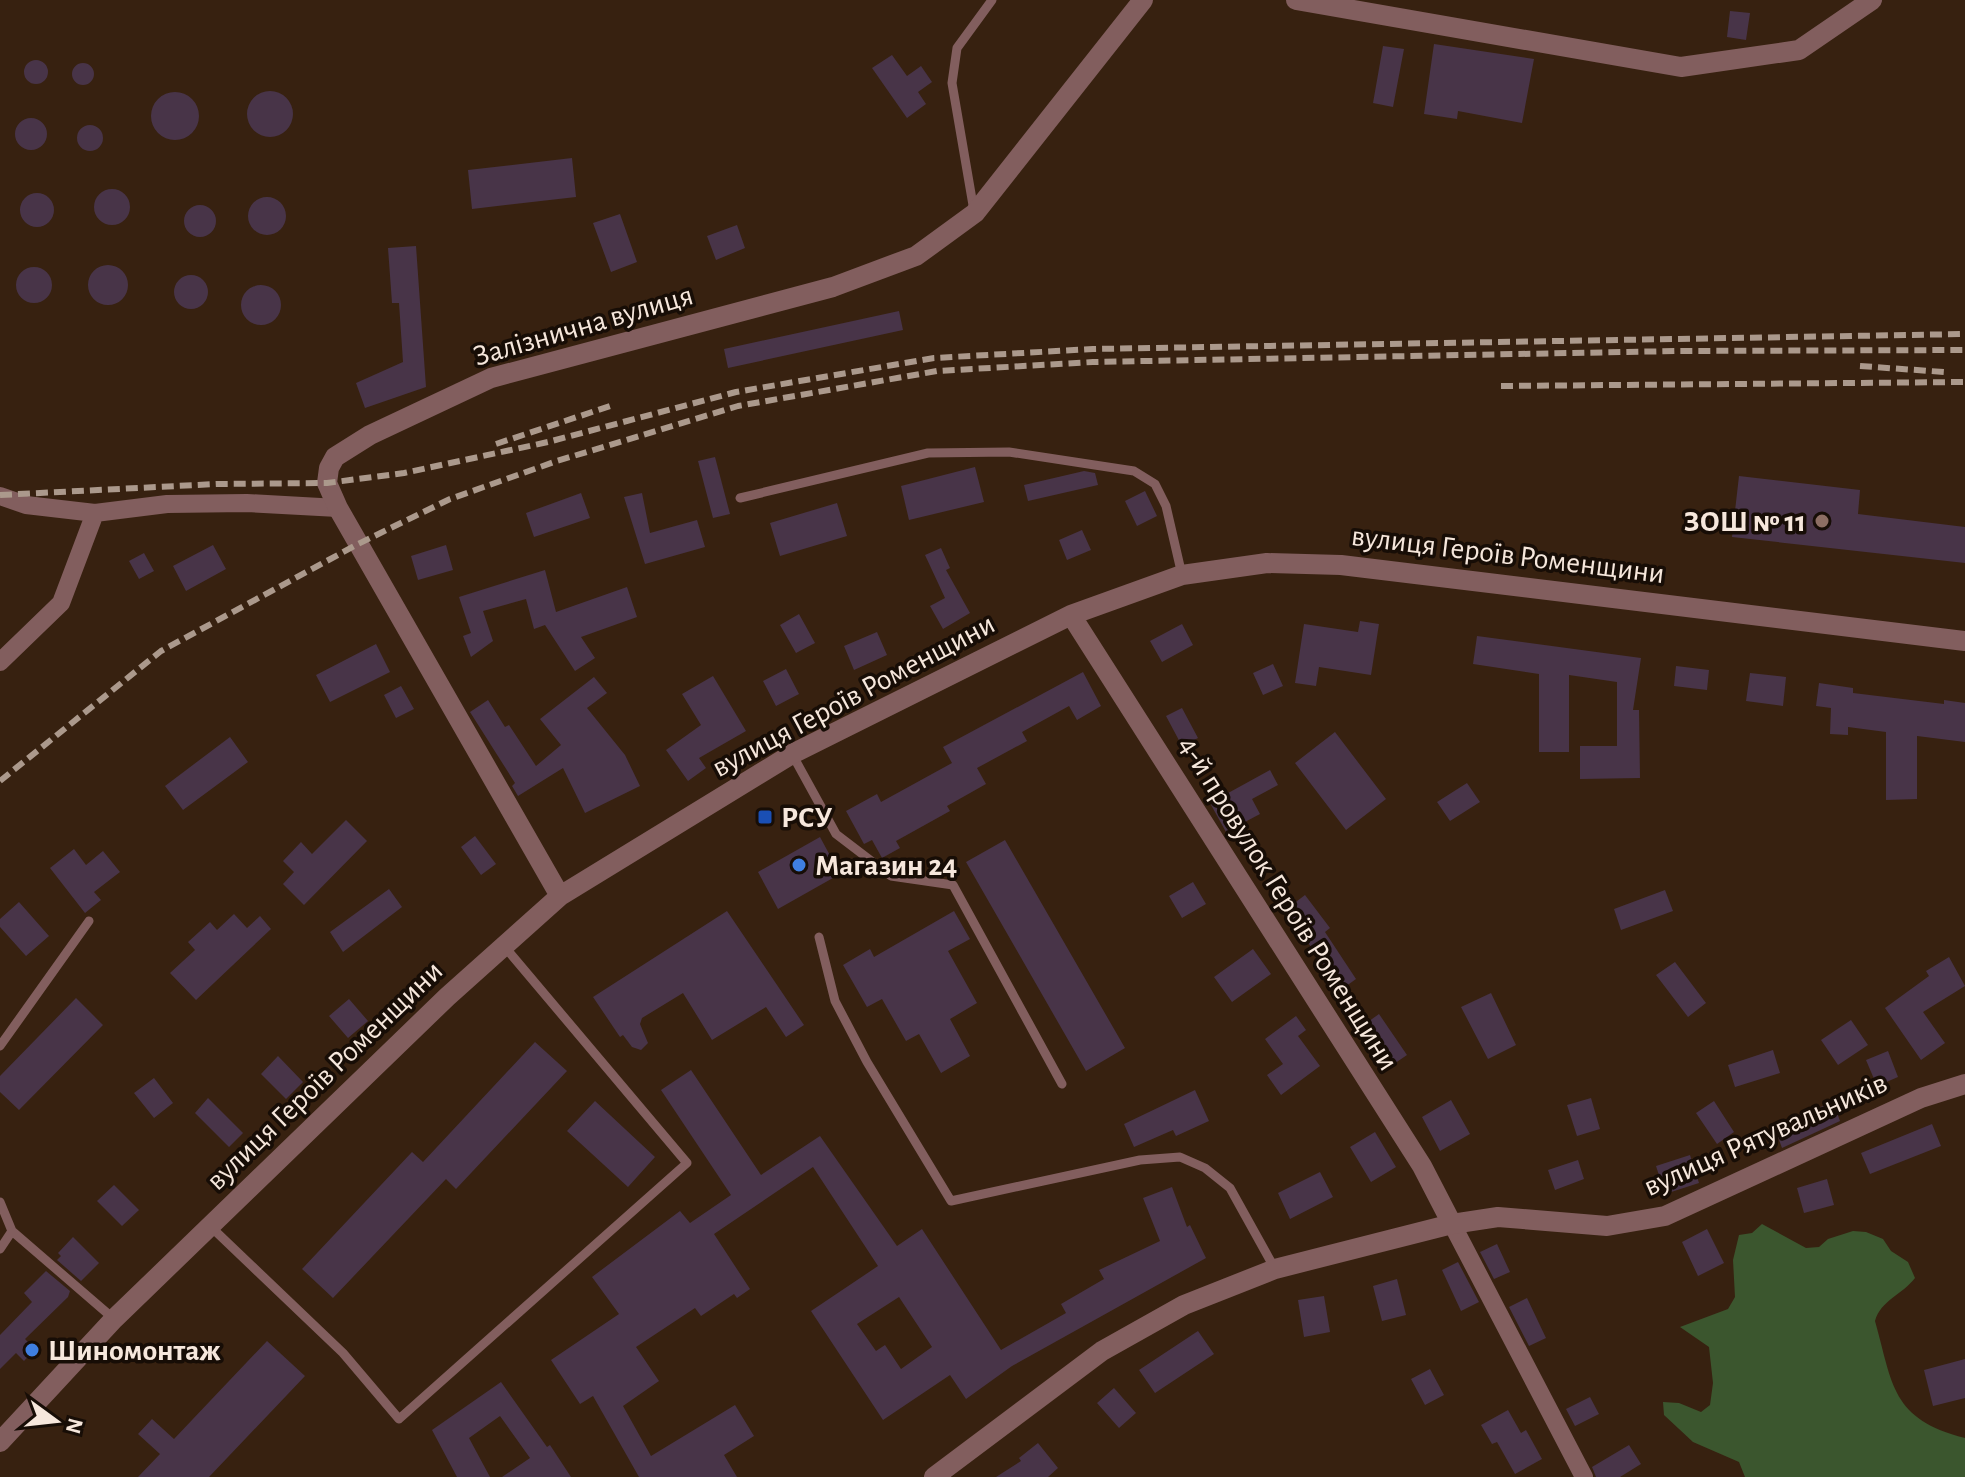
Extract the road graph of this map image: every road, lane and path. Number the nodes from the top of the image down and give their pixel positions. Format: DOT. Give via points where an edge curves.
graph roads {
  1 [pos="992,0"];
  2 [pos="1143,0"];
  3 [pos="1296,0"];
  4 [pos="1872,0"];
  5 [pos="975,213"];
  6 [pos="0,496"];
  7 [pos="740,498"];
  8 [pos="338,508"];
  9 [pos="95,513"];
  10 [pos="1182,575"];
  11 [pos="1071,615"];
  12 [pos="1965,641"];
  13 [pos="0,662"];
  14 [pos="792,754"];
  15 [pos="560,896"];
  16 [pos="89,921"];
  17 [pos="819,937"];
  18 [pos="504,946"];
  19 [pos="0,1046"];
  20 [pos="1062,1084"];
  21 [pos="1965,1084"];
  22 [pos="0,1202"];
  23 [pos="1452,1224"];
  24 [pos="210,1226"];
  25 [pos="12,1231"];
  26 [pos="0,1249"];
  27 [pos="1275,1269"];
  28 [pos="114,1319"];
  29 [pos="0,1442"];
  30 [pos="934,1477"];
  31 [pos="1584,1477"];
  1 -- 5 [label="lane" via="957,48 952,83"];
  2 -- 5 [label="street, Залізнична вулиця"];
  3 -- 4 [label="street" via="1681,67 1799,50"];
  5 -- 8 [label="street, Залізнична вулиця" via="916,256 833,287 491,378 335,457 327,483"];
  6 -- 9 [label="street" via="26,505"];
  7 -- 10 [label="lane" via="928,453 1009,452 1134,471 1155,484 1166,506"];
  8 -- 9 [label="street" via="167,504"];
  8 -- 15 [label="street, Залізнична вулиця"];
  9 -- 13 [label="street" via="61,603"];
  10 -- 11 [label="street, вулиця Героїв Роменщини"];
  10 -- 12 [label="street, вулиця Героїв Роменщини" via="1267,563 1341,565"];
  11 -- 14 [label="street, вулиця Героїв Роменщини"];
  11 -- 23 [label="street, 4-й провулок Героїв Роменщини" via="1422,1166"];
  14 -- 15 [label="street, вулиця Героїв Роменщини"];
  14 -- 20 [label="lane" via="836,834 891,876 953,885"];
  15 -- 18 [label="street, вулиця Героїв Роменщини"];
  16 -- 19 [label="lane"];
  17 -- 27 [label="lane" via="835,1001 951,1201 1140,1160 1180,1157 1230,1188"];
  18 -- 24 [label="street, вулиця Героїв Роменщини"];
  18 -- 24 [label="lane" via="687,1163 399,1419 343,1353"];
  21 -- 23 [label="street, вулиця Рятувальників" via="1921,1098 1665,1216 1607,1226 1498,1217"];
  22 -- 25 [label="lane"];
  23 -- 27 [label="street, вулиця Рятувальників"];
  23 -- 31 [label="street"];
  24 -- 28 [label="street, вулиця Героїв Роменщини"];
  25 -- 26 [label="lane"];
  25 -- 28 [label="lane"];
  27 -- 30 [label="street, вулиця Рятувальників" via="1184,1305 1102,1351"];
  28 -- 29 [label="street, вулиця Героїв Роменщини"];
}
